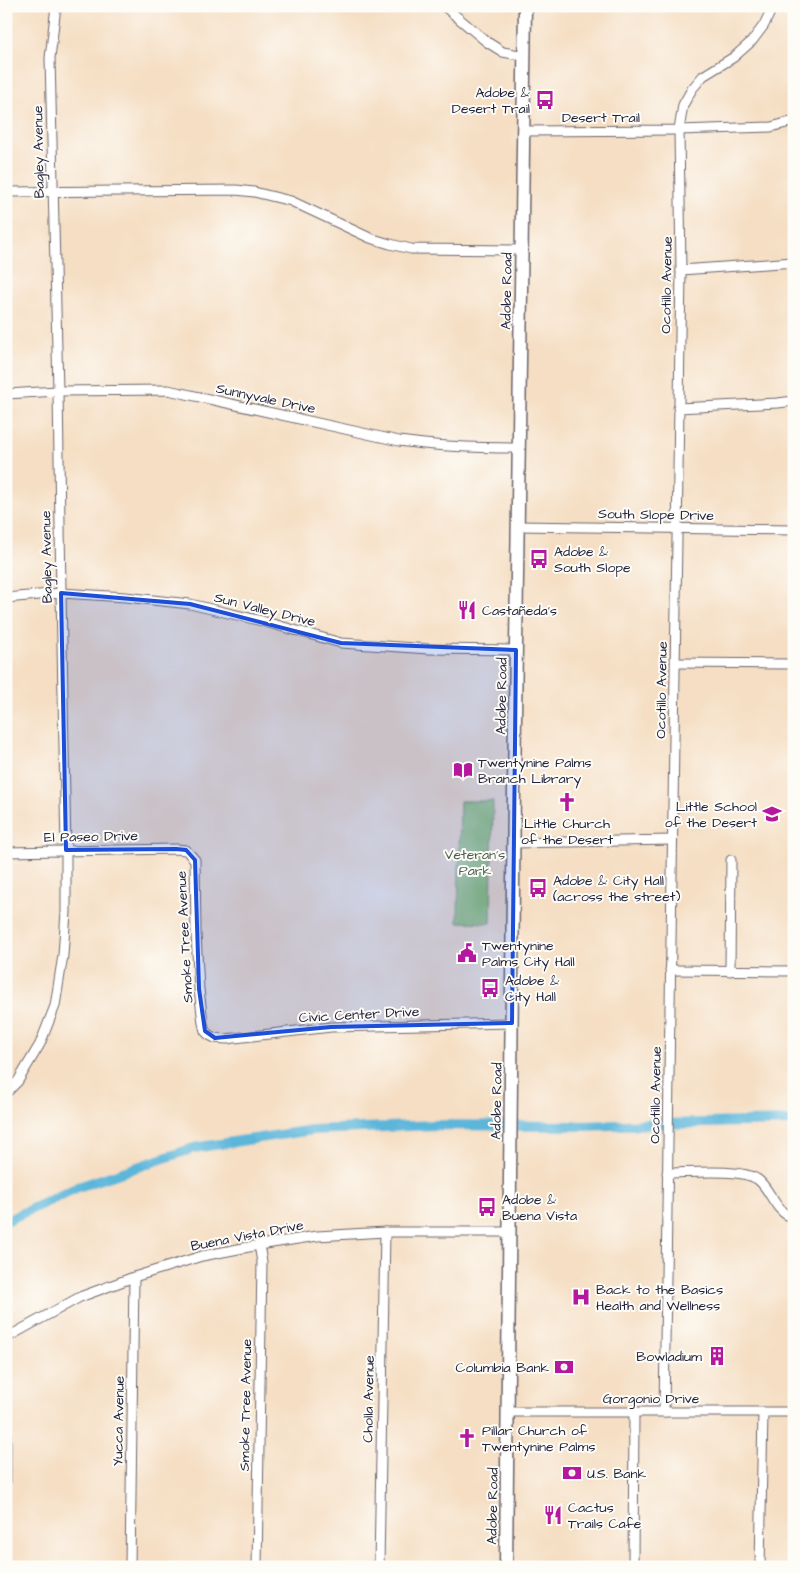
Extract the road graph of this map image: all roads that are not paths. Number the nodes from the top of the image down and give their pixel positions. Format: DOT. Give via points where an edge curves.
graph roads {
  1 [pos="56,6"];
  2 [pos="444,6"];
  3 [pos="525,6"];
  4 [pos="772,6"];
  5 [pos="525,56"];
  6 [pos="794,121"];
  7 [pos="679,130"];
  8 [pos="524,131"];
  9 [pos="6,192"];
  10 [pos="53,192"];
  11 [pos="522,250"];
  12 [pos="794,262"];
  13 [pos="681,270"];
  14 [pos="58,391"];
  15 [pos="6,394"];
  16 [pos="794,401"];
  17 [pos="678,408"];
  18 [pos="519,448"];
  19 [pos="518,526"];
  20 [pos="676,528"];
  21 [pos="794,530"];
  22 [pos="61,593"];
  23 [pos="6,598"];
  24 [pos="516,650"];
  25 [pos="676,663"];
  26 [pos="794,664"];
  27 [pos="672,840"];
  28 [pos="514,843"];
  29 [pos="176,849"];
  30 [pos="66,850"];
  31 [pos="6,852"];
  32 [pos="731,860"];
  33 [pos="670,970"];
  34 [pos="730,971"];
  35 [pos="794,971"];
  36 [pos="512,1023"];
  37 [pos="209,1034"];
  38 [pos="6,1094"];
  39 [pos="667,1173"];
  40 [pos="794,1218"];
  41 [pos="385,1232"];
  42 [pos="509,1232"];
  43 [pos="259,1245"];
  44 [pos="134,1276"];
  45 [pos="6,1338"];
  46 [pos="6,1406"];
  47 [pos="508,1412"];
  48 [pos="634,1412"];
  49 [pos="664,1412"];
  50 [pos="763,1412"];
  51 [pos="794,1412"];
  52 [pos="6,1481"];
  53 [pos="130,1567"];
  54 [pos="257,1567"];
  55 [pos="379,1567"];
  56 [pos="506,1567"];
  57 [pos="633,1567"];
  58 [pos="760,1567"];
  1 -- 10 [label="street, Bagley Avenue" via="50,58"];
  2 -- 5 [label="street" via="503,52"];
  3 -- 5 [label="main road, Adobe Road"];
  4 -- 7 [label="street, Ocotillo Avenue" via="752,41 734,57 702,76 692,88 683,105"];
  5 -- 8 [label="main road, Adobe Road"];
  6 -- 7 [label="street, Desert Trail" via="771,127"];
  7 -- 8 [label="street, Desert Trail"];
  7 -- 13 [label="street, Ocotillo Avenue"];
  8 -- 11 [label="main road, Adobe Road"];
  9 -- 10 [label="street"];
  10 -- 11 [label="street" via="254,192 291,201 370,238 411,249"];
  10 -- 14 [label="street, Bagley Avenue"];
  11 -- 18 [label="main road, Adobe Road"];
  12 -- 13 [label="street"];
  13 -- 17 [label="street, Ocotillo Avenue"];
  14 -- 15 [label="street, Sunnyvale Drive"];
  14 -- 18 [label="street, Sunnyvale Drive" via="168,390 428,446"];
  14 -- 22 [label="street, Bagley Avenue"];
  16 -- 17 [label="street"];
  17 -- 20 [label="street, Ocotillo Avenue"];
  18 -- 19 [label="main road, Adobe Road"];
  19 -- 20 [label="street, South Slope Drive"];
  19 -- 24 [label="main road, Adobe Road"];
  20 -- 21 [label="street, South Slope Drive"];
  20 -- 25 [label="street, Ocotillo Avenue"];
  22 -- 23 [label="street, Sun Valley Drive"];
  22 -- 24 [label="street, Sun Valley Drive" via="190,604 341,644"];
  22 -- 30 [label="street, Bagley Avenue"];
  24 -- 28 [label="main road, Adobe Road"];
  25 -- 26 [label="street"];
  25 -- 27 [label="street, Ocotillo Avenue"];
  27 -- 28 [label="street"];
  27 -- 33 [label="street, Ocotillo Avenue"];
  28 -- 36 [label="main road, Adobe Road"];
  29 -- 30 [label="street, El Paseo Drive"];
  29 -- 37 [label="street, Smoke Tree Avenue" via="186,850 195,860 199,989 203,1023"];
  30 -- 31 [label="street, El Paseo Drive"];
  30 -- 38 [label="street, Bagley Avenue" via="63,956 55,1006 40,1044 18,1081"];
  32 -- 34 [label="street"];
  33 -- 34 [label="street"];
  33 -- 39 [label="street, Ocotillo Avenue"];
  34 -- 35 [label="street"];
  36 -- 37 [label="street, Civic Center Drive" via="331,1027 226,1039"];
  36 -- 42 [label="main road, Adobe Road"];
  39 -- 40 [label="street" via="747,1174 759,1180 778,1206"];
  39 -- 49 [label="street, Ocotillo Avenue"];
  41 -- 42 [label="street, Buena Vista Drive"];
  41 -- 43 [label="street, Buena Vista Drive" via="317,1236"];
  41 -- 55 [label="street, Cholla Avenue"];
  42 -- 47 [label="main road, Adobe Road"];
  43 -- 44 [label="street, Buena Vista Drive" via="202,1256"];
  43 -- 54 [label="street, Smoke Tree Avenue" via="262,1262"];
  44 -- 45 [label="street, Buena Vista Drive" via="80,1297"];
  44 -- 53 [label="street, Yucca Avenue"];
  46 -- 52 [label="street"];
  47 -- 48 [label="street, Gorgonio Drive"];
  47 -- 56 [label="main road, Adobe Road"];
  48 -- 49 [label="street, Gorgonio Drive"];
  48 -- 57 [label="street"];
  49 -- 50 [label="street, Gorgonio Drive"];
  50 -- 51 [label="street, Gorgonio Drive"];
  50 -- 58 [label="street"];
}
